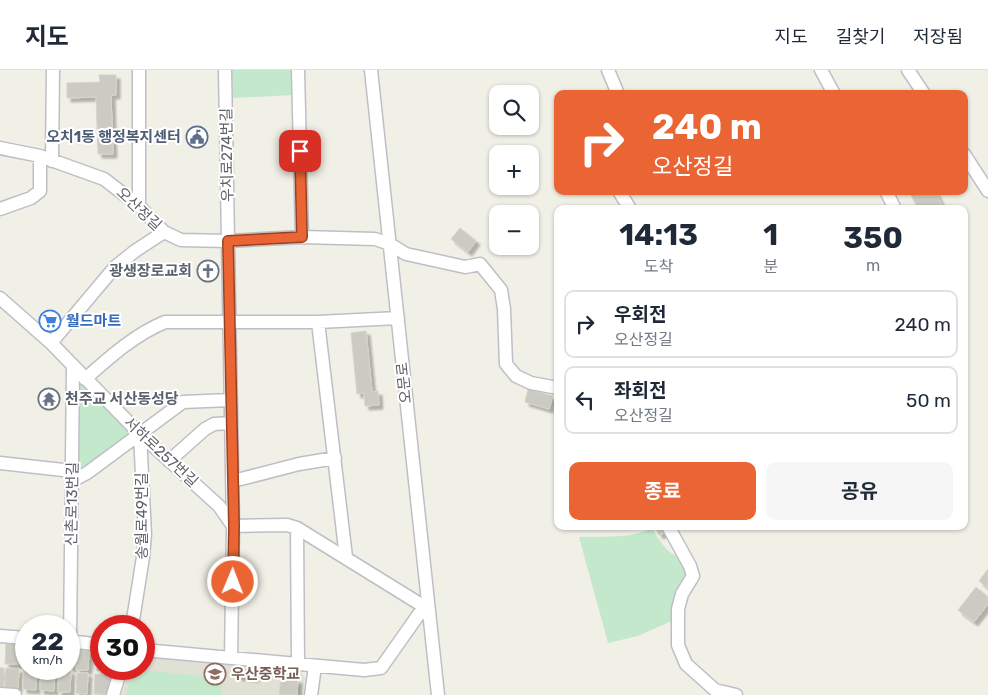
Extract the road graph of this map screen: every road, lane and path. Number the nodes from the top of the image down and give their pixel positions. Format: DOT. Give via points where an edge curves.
graph roads {
  1 [pos="53,70"];
  2 [pos="140,70"];
  3 [pos="225,70"];
  4 [pos="298,70"];
  5 [pos="371,70"];
  6 [pos="608,70"];
  7 [pos="821,70"];
  8 [pos="908,70"];
  9 [pos="616,90"];
  10 [pos="832,90"];
  11 [pos="921,90"];
  12 [pos="0,148"];
  13 [pos="46,159"];
  14 [pos="968,160"];
  15 [pos="988,191"];
  16 [pos="139,206"];
  17 [pos="0,209"];
  18 [pos="164,232"];
  19 [pos="302,237"];
  20 [pos="228,241"];
  21 [pos="390,244"];
  22 [pos="0,298"];
  23 [pos="398,318"];
  24 [pos="229,321"];
  25 [pos="318,322"];
  26 [pos="51,343"];
  27 [pos="73,367"];
  28 [pos="85,379"];
  29 [pos="554,387"];
  30 [pos="230,400"];
  31 [pos="231,424"];
  32 [pos="140,434"];
  33 [pos="335,458"];
  34 [pos="169,461"];
  35 [pos="0,463"];
  36 [pos="72,476"];
  37 [pos="232,480"];
  38 [pos="234,526"];
  39 [pos="297,528"];
  40 [pos="670,530"];
  41 [pos="346,557"];
  42 [pos="428,608"];
  43 [pos="69,615"];
  44 [pos="134,615"];
  45 [pos="0,636"];
  46 [pos="15,637"];
  47 [pos="155,651"];
  48 [pos="231,658"];
  49 [pos="298,664"];
  50 [pos="315,666"];
  51 [pos="118,680"];
  52 [pos="0,694"];
  53 [pos="15,695"];
  54 [pos="113,695"];
  55 [pos="311,695"];
  56 [pos="438,695"];
  57 [pos="736,695"];
  1 -- 13 [label="street"];
  2 -- 16 [label="street"];
  3 -- 20 [label="street, 우치로274번길"];
  4 -- 19 [label="street"];
  5 -- 21 [label="street, 오문로"];
  6 -- 9 [label="street"];
  7 -- 10 [label="street"];
  8 -- 11 [label="street"];
  12 -- 13 [label="street, 오산정길"];
  13 -- 16 [label="street, 오산정길" via="104,179"];
  13 -- 17 [label="street" via="40,191 31,198"];
  14 -- 15 [label="street"];
  16 -- 18 [label="street, 오산정길"];
  18 -- 20 [label="street, 오산정길" via="181,240"];
  18 -- 26 [label="street" via="115,267"];
  19 -- 20 [label="street, 오산정길"];
  19 -- 21 [label="street, 오산정길" via="375,239"];
  20 -- 24 [label="street, 우치로274번길"];
  21 -- 23 [label="street, 오문로"];
  21 -- 29 [label="street, 오산정길" via="406,254 465,266 480,264 501,290 506,364 516,376"];
  22 -- 26 [label="street, 서하로257번길"];
  23 -- 25 [label="street"];
  23 -- 42 [label="street, 오문로"];
  24 -- 25 [label="street"];
  24 -- 28 [label="street" via="164,322 125,344"];
  24 -- 30 [label="street, 우치로274번길"];
  25 -- 33 [label="street"];
  26 -- 27 [label="street, 서하로257번길"];
  27 -- 28 [label="street, 서하로257번길"];
  27 -- 36 [label="street, 신촌로13번길"];
  28 -- 32 [label="street, 서하로257번길"];
  30 -- 31 [label="street, 우치로274번길"];
  30 -- 32 [label="street" via="183,402"];
  31 -- 34 [label="street" via="214,424 205,429"];
  31 -- 37 [label="street, 우치로274번길"];
  32 -- 34 [label="street, 서하로257번길"];
  32 -- 36 [label="street" via="87,473"];
  32 -- 44 [label="street, 송월로49번길" via="145,534"];
  33 -- 37 [label="street"];
  33 -- 41 [label="street"];
  34 -- 38 [label="street, 서하로257번길" via="219,506"];
  35 -- 36 [label="street"];
  36 -- 43 [label="street, 신촌로13번길"];
  37 -- 38 [label="street, 우치로274번길"];
  38 -- 39 [label="street" via="287,525"];
  38 -- 48 [label="street, 우치로274번길"];
  39 -- 41 [label="street"];
  39 -- 49 [label="street"];
  40 -- 57 [label="street" via="693,576 682,594 678,609 678,645 686,664 715,690"];
  41 -- 42 [label="street"];
  42 -- 50 [label="street" via="420,614 381,668 364,670"];
  42 -- 56 [label="street, 오문로"];
  45 -- 46 [label="street"];
  47 -- 48 [label="street"];
  48 -- 49 [label="street"];
  49 -- 50 [label="street"];
  50 -- 55 [label="street"];
  51 -- 54 [label="street"];
  52 -- 53 [label="street"];
}
